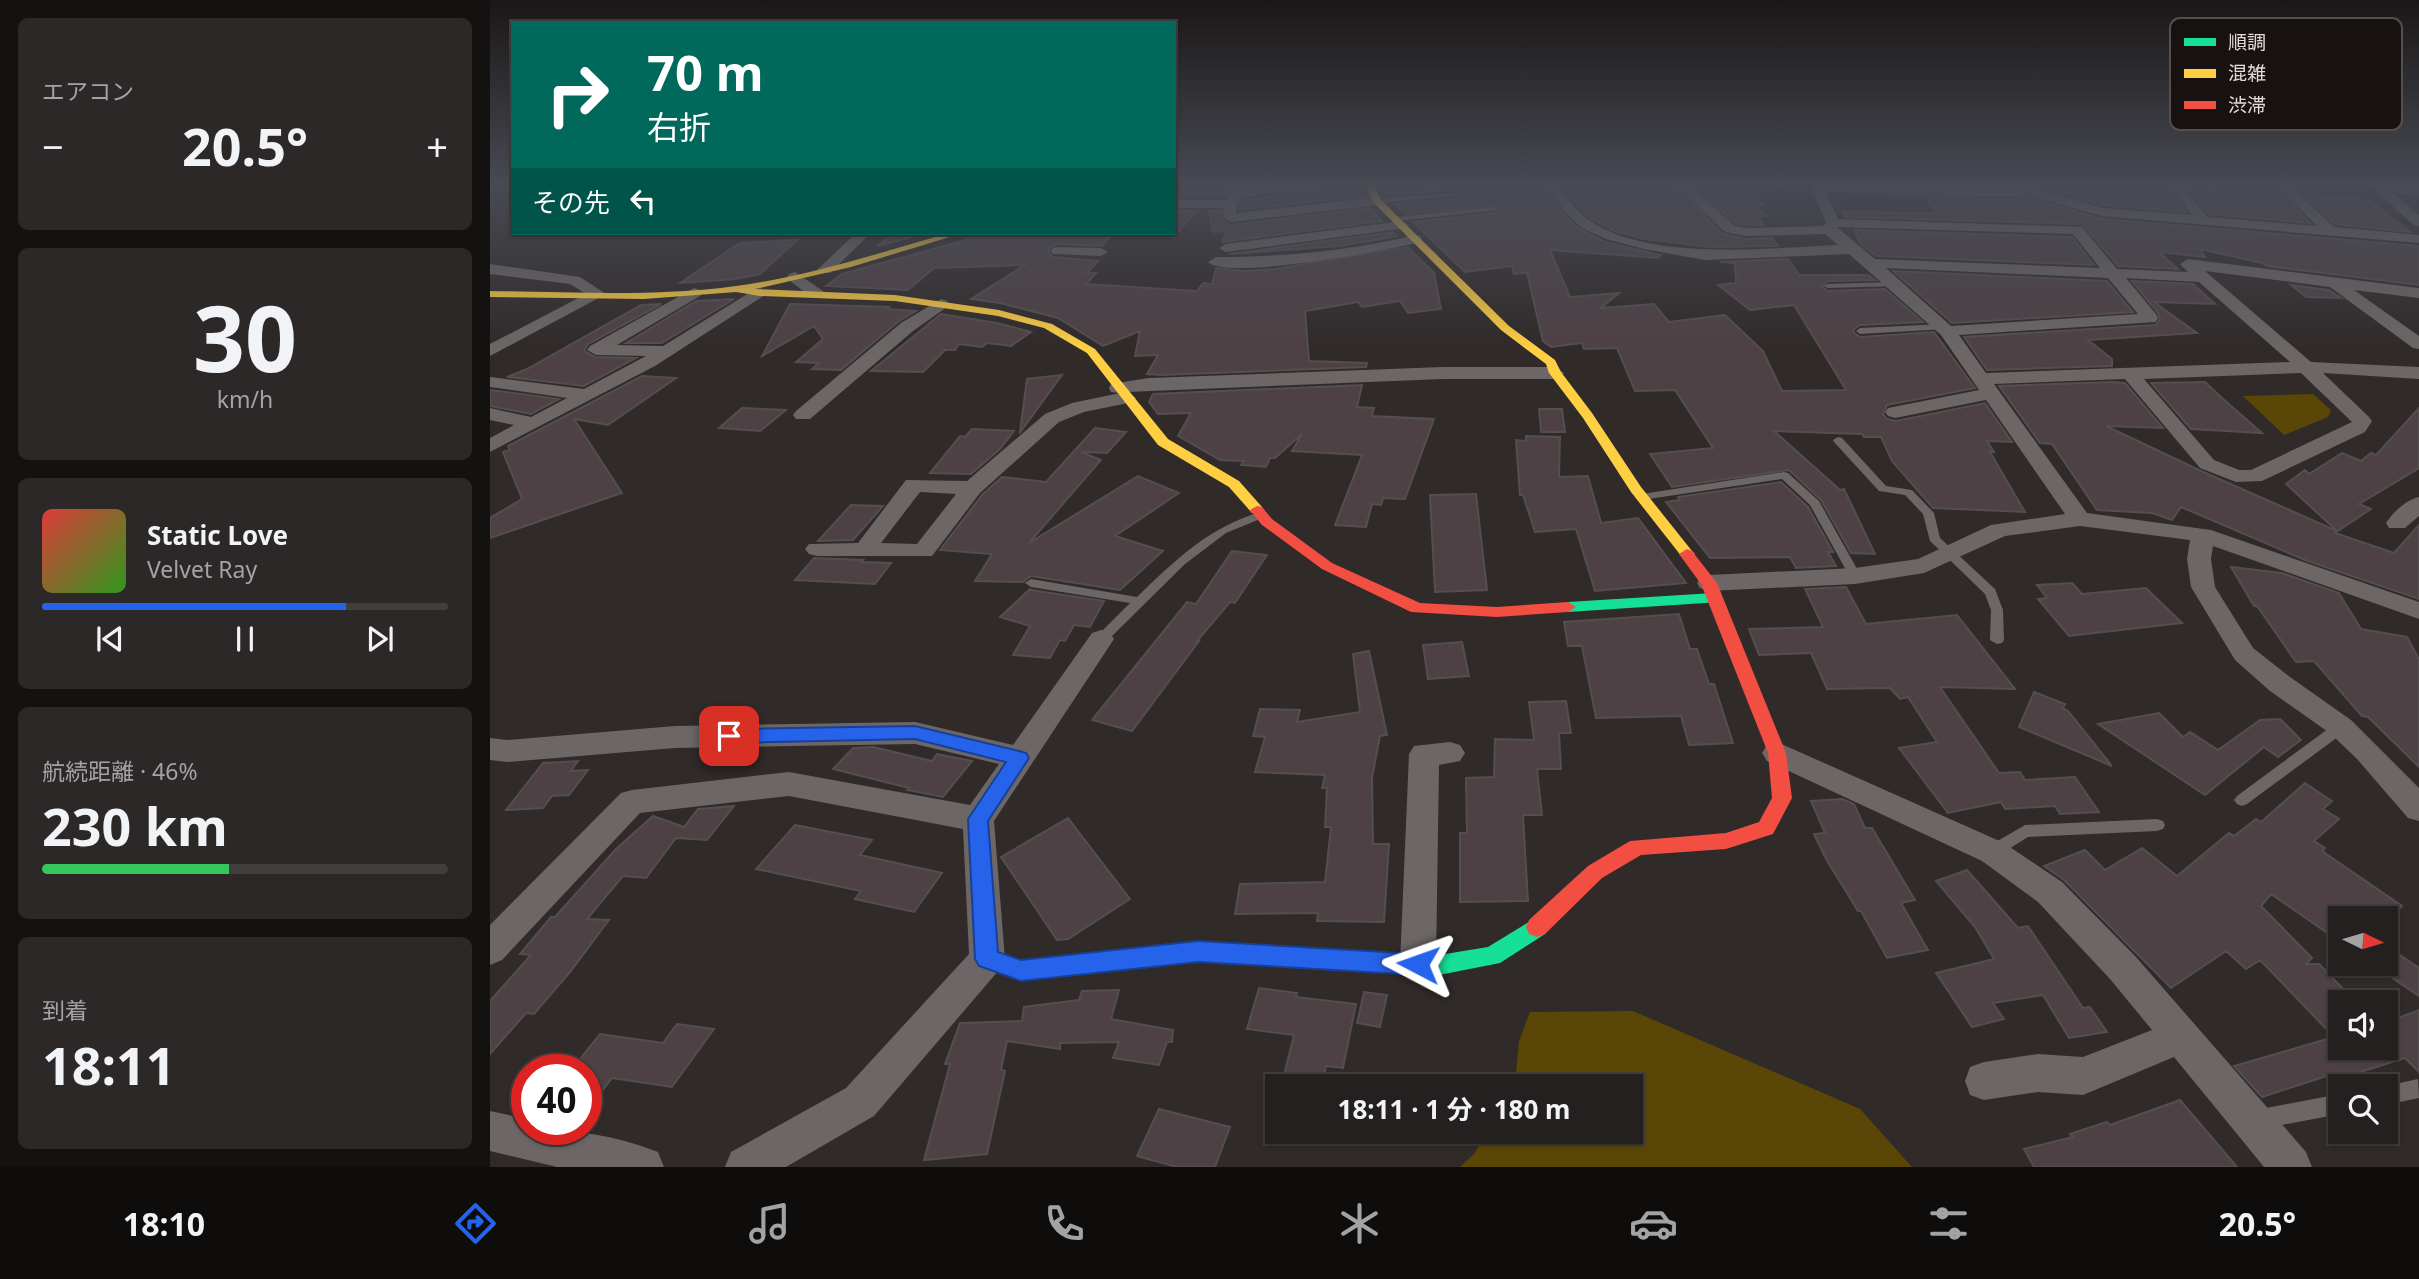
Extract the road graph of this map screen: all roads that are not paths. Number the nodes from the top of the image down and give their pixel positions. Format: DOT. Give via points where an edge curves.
graph roads {
  1 [pos="858,238"];
  2 [pos="938,238"];
  3 [pos="1069,238"];
  4 [pos="1298,238"];
  5 [pos="1627,238"];
  6 [pos="1842,238"];
  7 [pos="2084,238"];
  8 [pos="1415,239"];
  9 [pos="1853,249"];
  10 [pos="1101,252"];
  11 [pos="1871,263"];
  12 [pos="490,269"];
  13 [pos="825,270"];
  14 [pos="2111,272"];
  15 [pos="2203,276"];
  16 [pos="795,277"];
  17 [pos="2334,282"];
  18 [pos="1895,284"];
  19 [pos="1828,286"];
  20 [pos="737,289"];
  21 [pos="694,293"];
  22 [pos="760,293"];
  23 [pos="2419,293"];
  24 [pos="490,294"];
  25 [pos="598,294"];
  26 [pos="817,294"];
  27 [pos="942,304"];
  28 [pos="1945,329"];
  29 [pos="1860,331"];
  30 [pos="2419,344"];
  31 [pos="490,351"];
  32 [pos="667,351"];
  33 [pos="2306,368"];
  34 [pos="1555,373"];
  35 [pos="2419,373"];
  36 [pos="2130,374"];
  37 [pos="494,382"];
  38 [pos="1987,386"];
  39 [pos="1122,393"];
  40 [pos="587,395"];
  41 [pos="1895,412"];
  42 [pos="490,414"];
  43 [pos="803,415"];
  44 [pos="533,423"];
  45 [pos="1838,440"];
  46 [pos="490,446"];
  47 [pos="972,488"];
  48 [pos="1641,497"];
  49 [pos="2419,504"];
  50 [pos="1261,515"];
  51 [pos="2080,519"];
  52 [pos="2397,523"];
  53 [pos="2203,535"];
  54 [pos="817,549"];
  55 [pos="864,550"];
  56 [pos="1949,554"];
  57 [pos="1855,576"];
  58 [pos="1031,583"];
  59 [pos="1712,591"];
  60 [pos="1140,601"];
  61 [pos="2419,611"];
  62 [pos="1101,639"];
  63 [pos="1997,640"];
  64 [pos="2341,727"];
  65 [pos="490,750"];
  66 [pos="1450,753"];
  67 [pos="1777,753"];
  68 [pos="1019,758"];
  69 [pos="2413,795"];
  70 [pos="2242,800"];
  71 [pos="978,819"];
  72 [pos="2157,825"];
  73 [pos="1993,852"];
  74 [pos="490,949"];
  75 [pos="987,959"];
  76 [pos="1418,964"];
  77 [pos="2182,1036"];
  78 [pos="1984,1081"];
  79 [pos="2418,1089"];
  80 [pos="2398,1093"];
  81 [pos="2328,1106"];
  82 [pos="2252,1120"];
  83 [pos="490,1131"];
  84 [pos="643,1167"];
  85 [pos="746,1167"];
  86 [pos="2291,1167"];
  1 -- 13 [label="street"];
  2 -- 13 [label="street"];
  3 -- 10 [label="street" via="1056,252"];
  4 -- 8 [label="street" via="1221,251 1305,257"];
  5 -- 9 [label="street" via="1705,255"];
  6 -- 9 [label="street"];
  7 -- 14 [label="street"];
  8 -- 34 [label="street" via="1505,328 1551,362"];
  9 -- 11 [label="street"];
  11 -- 14 [label="street"];
  11 -- 18 [label="street"];
  12 -- 25 [label="street" via="574,280"];
  13 -- 16 [label="street"];
  14 -- 15 [label="street"];
  14 -- 28 [label="street" via="2150,318"];
  15 -- 17 [label="street" via="2188,264"];
  15 -- 33 [label="street"];
  16 -- 20 [label="street"];
  16 -- 26 [label="street"];
  17 -- 23 [label="street"];
  17 -- 30 [label="street"];
  18 -- 19 [label="lane"];
  18 -- 28 [label="street"];
  20 -- 21 [label="street"];
  20 -- 22 [label="street"];
  21 -- 25 [label="street"];
  21 -- 32 [label="street" via="596,350"];
  22 -- 26 [label="street"];
  22 -- 32 [label="street"];
  24 -- 25 [label="street"];
  25 -- 31 [label="street"];
  26 -- 27 [label="street"];
  27 -- 39 [label="street" via="1048,326 1091,351"];
  27 -- 43 [label="street" via="907,327"];
  28 -- 29 [label="lane"];
  28 -- 38 [label="street"];
  32 -- 40 [label="street"];
  33 -- 35 [label="street"];
  33 -- 36 [label="street"];
  33 -- 36 [label="street" via="2362,421 2358,428 2254,476 2236,476 2207,464"];
  34 -- 39 [label="street" via="1149,384"];
  34 -- 48 [label="street"];
  36 -- 38 [label="street"];
  37 -- 40 [label="street"];
  38 -- 41 [label="street"];
  38 -- 51 [label="street"];
  39 -- 47 [label="street" via="1052,418"];
  39 -- 50 [label="street" via="1163,442 1234,484"];
  40 -- 44 [label="street"];
  42 -- 44 [label="street"];
  44 -- 46 [label="street"];
  45 -- 56 [label="lane" via="1883,489 1909,492 1928,513 1934,538"];
  47 -- 55 [label="street" via="924,551"];
  47 -- 55 [label="street" via="914,485"];
  48 -- 57 [label="lane" via="1784,475 1815,503"];
  48 -- 59 [label="street"];
  49 -- 52 [label="street"];
  50 -- 59 [label="street" via="1327,566 1417,608 1497,612"];
  50 -- 60 [label="lane" via="1222,531 1181,561"];
  51 -- 53 [label="street"];
  51 -- 56 [label="street" via="1999,530"];
  53 -- 61 [label="street"];
  53 -- 64 [label="street" via="2199,559 2203,587 2244,654"];
  54 -- 55 [label="street"];
  56 -- 57 [label="street" via="1924,566"];
  56 -- 63 [label="lane" via="1990,592 1997,610"];
  57 -- 59 [label="street"];
  58 -- 60 [label="lane"];
  59 -- 67 [label="street"];
  60 -- 62 [label="lane"];
  62 -- 68 [label="street"];
  64 -- 69 [label="street"];
  64 -- 70 [label="lane"];
  65 -- 68 [label="street" via="676,737 915,733"];
  66 -- 76 [label="street" via="1424,754"];
  67 -- 73 [label="street"];
  67 -- 76 [label="street" via="1782,798 1766,828 1726,841 1637,847 1595,872 1536,928 1492,956"];
  68 -- 71 [label="street"];
  71 -- 74 [label="street" via="789,784 632,802"];
  71 -- 75 [label="street"];
  72 -- 73 [label="lane" via="2025,831"];
  73 -- 77 [label="street" via="2050,892"];
  75 -- 76 [label="street" via="1021,970 1198,951"];
  75 -- 85 [label="street" via="860,1102"];
  77 -- 78 [label="street" via="2083,1076 2038,1073"];
  77 -- 82 [label="street"];
  79 -- 80 [label="lane"];
  81 -- 82 [label="lane"];
  82 -- 86 [label="street"];
  83 -- 84 [label="street"];
}
